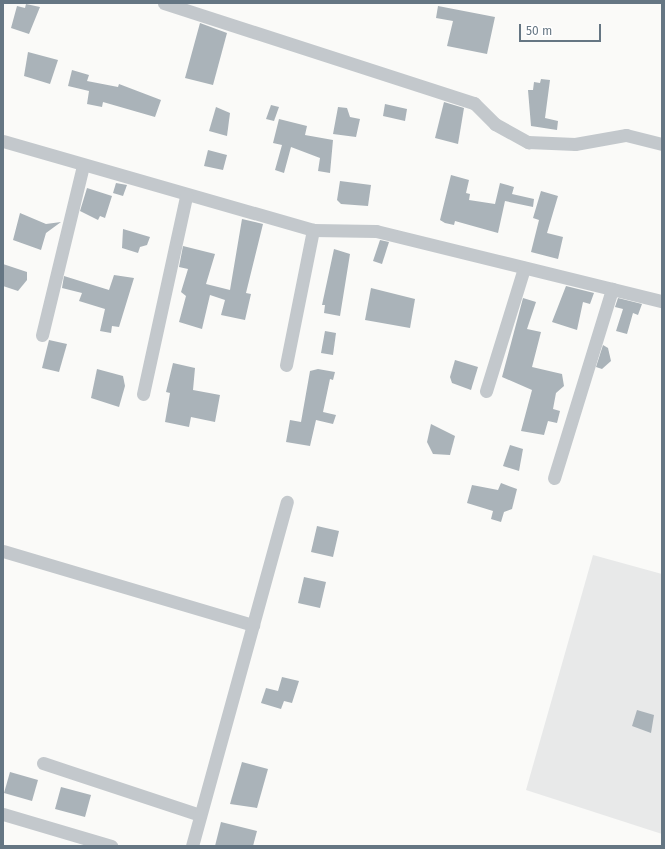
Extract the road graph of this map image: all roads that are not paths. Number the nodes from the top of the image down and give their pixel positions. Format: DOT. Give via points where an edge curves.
graph roads {
  1 [pos="164,3"];
  2 [pos="3,141"];
  3 [pos="662,144"];
  4 [pos="83,165"];
  5 [pos="186,196"];
  6 [pos="312,230"];
  7 [pos="524,268"];
  8 [pos="612,289"];
  9 [pos="662,301"];
  10 [pos="42,335"];
  11 [pos="286,364"];
  12 [pos="486,392"];
  13 [pos="143,394"];
  14 [pos="554,478"];
  15 [pos="287,502"];
  16 [pos="3,551"];
  17 [pos="253,625"];
  18 [pos="43,763"];
  19 [pos="3,814"];
  20 [pos="200,815"];
  21 [pos="110,846"];
  22 [pos="192,846"];
  1 -- 3 [label="street" via="474,103 495,124 528,142 576,144 626,134"];
  2 -- 4 [label="street"];
  4 -- 5 [label="street"];
  4 -- 10 [label="street"];
  5 -- 6 [label="street"];
  5 -- 13 [label="street"];
  6 -- 7 [label="street" via="376,231"];
  6 -- 11 [label="street"];
  7 -- 8 [label="street"];
  7 -- 12 [label="street"];
  8 -- 9 [label="street"];
  8 -- 14 [label="street"];
  15 -- 17 [label="street"];
  16 -- 17 [label="street"];
  17 -- 20 [label="street"];
  18 -- 20 [label="street"];
  19 -- 21 [label="street"];
  20 -- 22 [label="street"];
}
